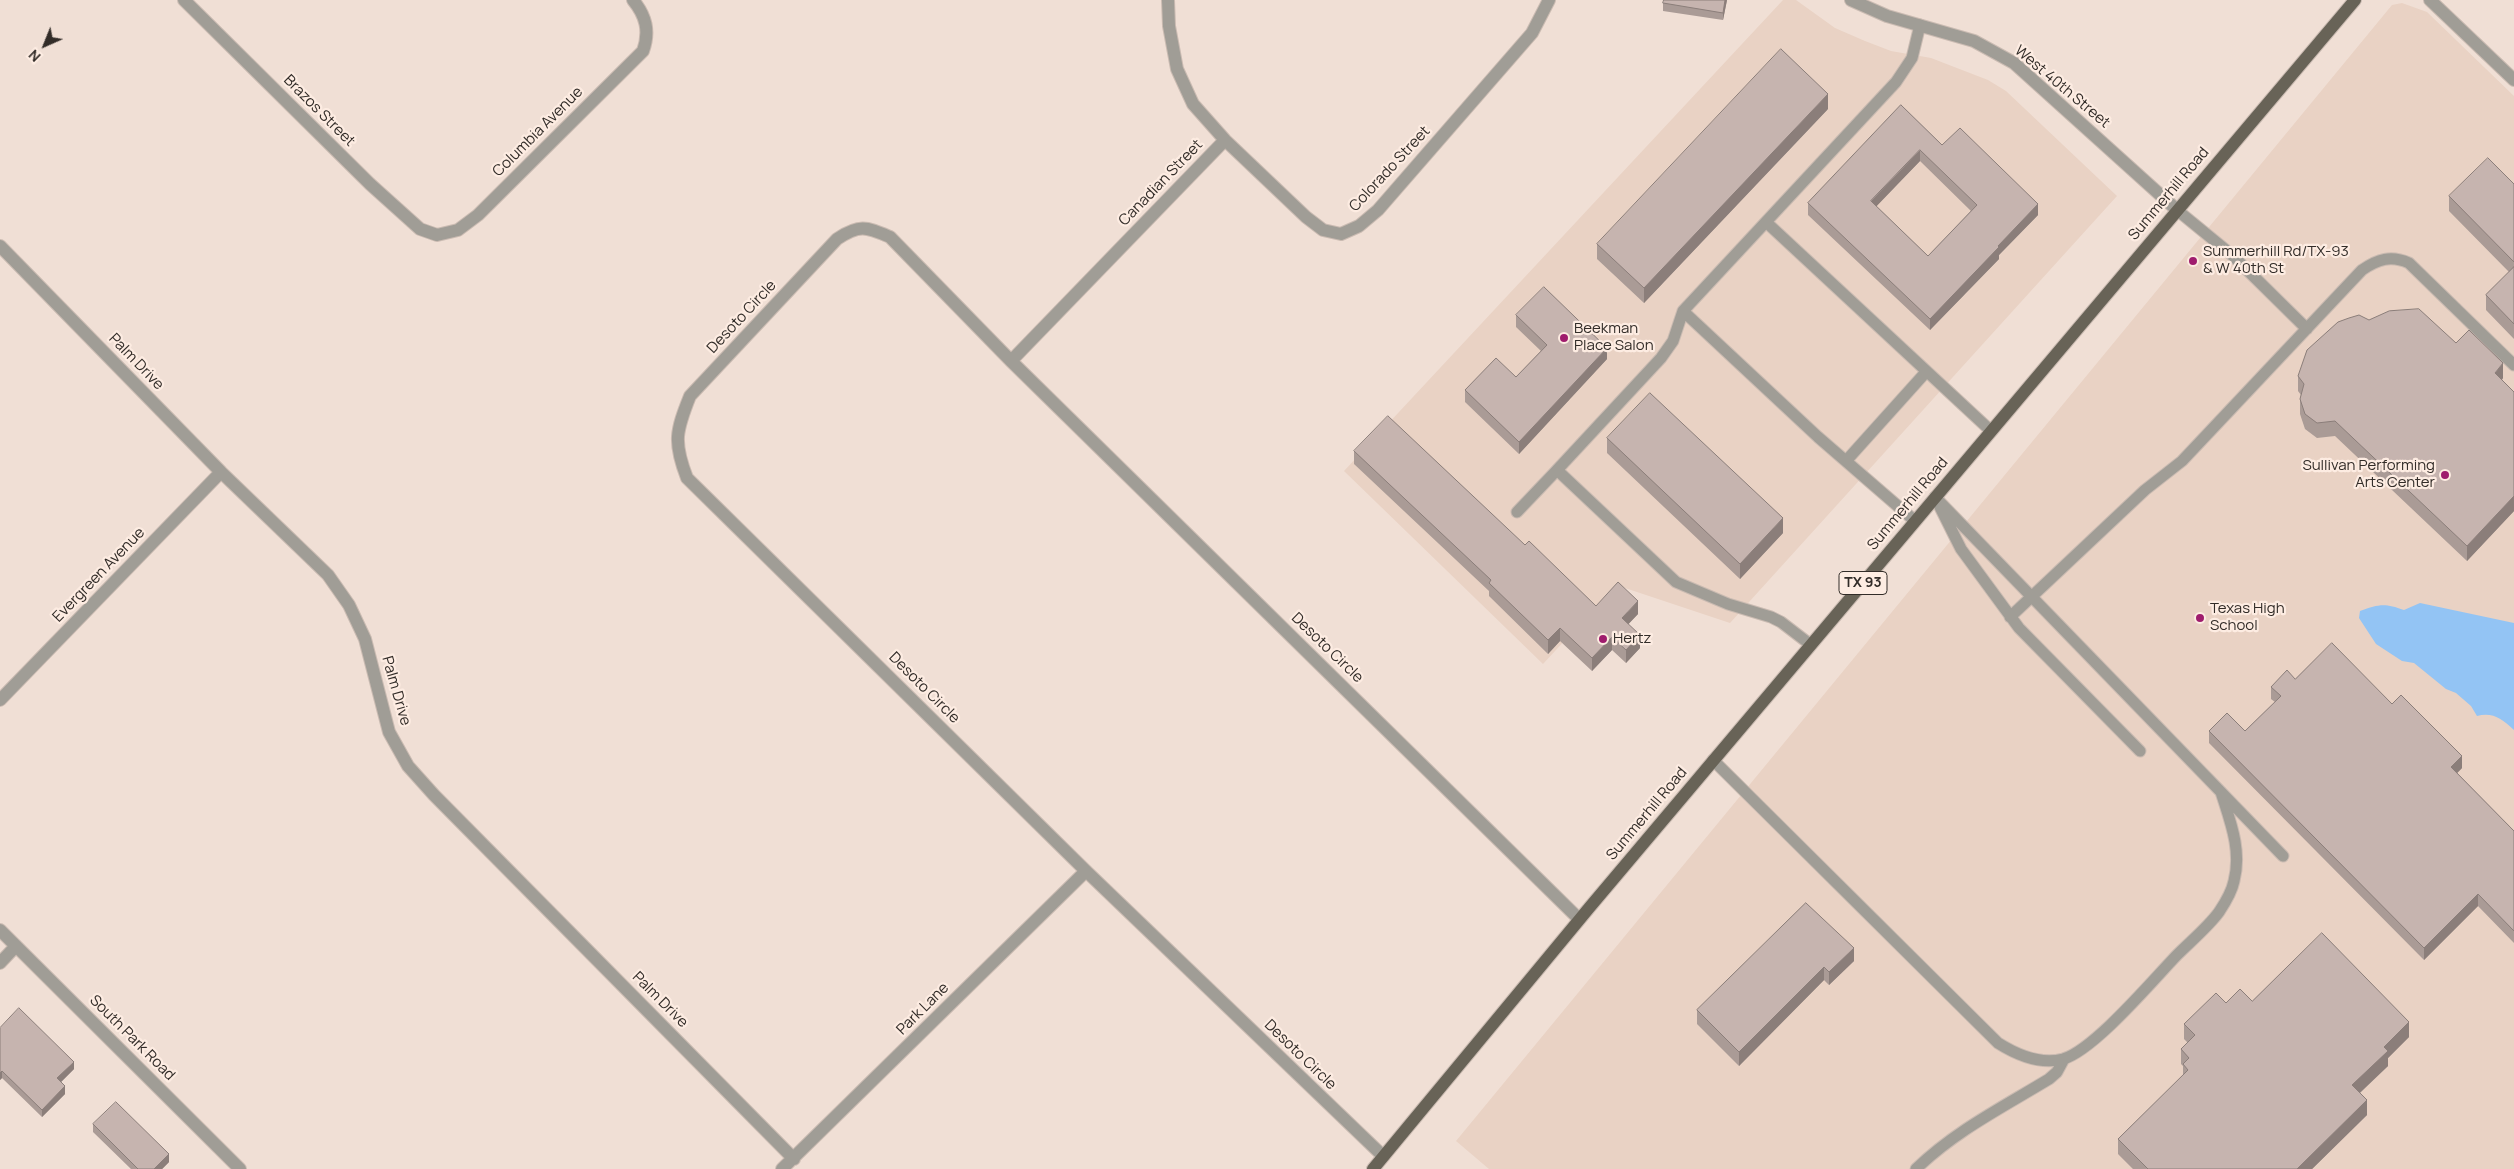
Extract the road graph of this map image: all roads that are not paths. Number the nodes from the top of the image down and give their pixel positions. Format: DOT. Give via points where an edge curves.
graph roads {
  1 [pos="184,0"];
  2 [pos="633,0"];
  3 [pos="1168,0"];
  4 [pos="1549,0"];
  5 [pos="1851,0"];
  6 [pos="2355,0"];
  7 [pos="2430,0"];
  8 [pos="1920,26"];
  9 [pos="2514,80"];
  10 [pos="1225,140"];
  11 [pos="2176,210"];
  12 [pos="1766,222"];
  13 [pos="437,235"];
  14 [pos="1,249"];
  15 [pos="1682,311"];
  16 [pos="2307,329"];
  17 [pos="1011,361"];
  18 [pos="2514,365"];
  19 [pos="1926,372"];
  20 [pos="1991,431"];
  21 [pos="1846,461"];
  22 [pos="1557,470"];
  23 [pos="221,472"];
  24 [pos="1935,497"];
  25 [pos="1517,512"];
  26 [pos="1915,521"];
  27 [pos="2031,596"];
  28 [pos="2010,617"];
  29 [pos="1811,645"];
  30 [pos="0,700"];
  31 [pos="2140,751"];
  32 [pos="1713,760"];
  33 [pos="2221,792"];
  34 [pos="2283,856"];
  35 [pos="1086,870"];
  36 [pos="1580,919"];
  37 [pos="0,930"];
  38 [pos="16,946"];
  39 [pos="0,963"];
  40 [pos="2064,1059"];
  41 [pos="1383,1156"];
  42 [pos="794,1159"];
  43 [pos="240,1169"];
  44 [pos="782,1169"];
  45 [pos="1373,1169"];
  46 [pos="1916,1169"];
  1 -- 13 [label="street, Brazos Street" via="370,184 420,229"];
  2 -- 13 [label="street, Columbia Avenue" via="644,17 648,36 643,51 478,215 458,230"];
  3 -- 10 [label="street, Canadian Street" via="1176,69 1193,104"];
  4 -- 10 [label="street, Colorado Street" via="1532,33 1378,210 1359,226 1341,234 1323,230 1306,217"];
  5 -- 8 [label="street, West 40th Street"];
  6 -- 11 [label="main road, Summerhill Road / TX 93"];
  7 -- 9 [label="street"];
  8 -- 11 [label="street, West 40th Street" via="1974,41 2014,63"];
  8 -- 12 [label="lane" via="1912,58 1896,82"];
  10 -- 17 [label="street, Canadian Street"];
  11 -- 16 [label="lane" via="2225,249"];
  11 -- 20 [label="main road, Summerhill Road / TX 93"];
  12 -- 15 [label="lane"];
  12 -- 19 [label="lane"];
  14 -- 23 [label="street, Palm Drive"];
  15 -- 21 [label="lane"];
  15 -- 22 [label="lane" via="1673,341 1661,358"];
  16 -- 18 [label="lane" via="2362,270 2374,262 2399,259 2409,263"];
  16 -- 27 [label="lane" via="2182,461"];
  17 -- 35 [label="street, Desoto Circle" via="890,237 868,227 851,230 837,239 690,396 678,425 678,454 688,478"];
  17 -- 36 [label="street, Desoto Circle"];
  19 -- 20 [label="lane"];
  19 -- 21 [label="lane"];
  20 -- 24 [label="main road, Summerhill Road / TX 93"];
  21 -- 26 [label="lane"];
  22 -- 25 [label="lane"];
  22 -- 29 [label="lane" via="1676,582 1728,604 1771,617"];
  23 -- 30 [label="street, Evergreen Avenue"];
  23 -- 42 [label="street, Palm Drive" via="328,574 349,605 364,639 389,732 408,766"];
  24 -- 26 [label="main road, Summerhill Road / TX 93"];
  24 -- 27 [label="lane"];
  24 -- 28 [label="lane" via="1961,549"];
  26 -- 29 [label="main road, Summerhill Road / TX 93"];
  27 -- 28 [label="lane"];
  27 -- 33 [label="lane"];
  28 -- 31 [label="lane"];
  29 -- 32 [label="main road, Summerhill Road / TX 93"];
  32 -- 36 [label="main road, Summerhill Road / TX 93"];
  32 -- 40 [label="lane" via="1998,1043 2030,1058"];
  33 -- 34 [label="lane"];
  33 -- 40 [label="lane" via="2236,839 2237,868 2234,883 2219,912 2094,1041"];
  35 -- 41 [label="street, Desoto Circle"];
  35 -- 42 [label="street, Park Lane"];
  36 -- 41 [label="main road, Summerhill Road / TX 93"];
  37 -- 38 [label="street, South Park Road"];
  38 -- 39 [label="street"];
  38 -- 43 [label="street, South Park Road"];
  40 -- 46 [label="lane" via="2057,1072 2049,1078 1981,1119"];
  41 -- 45 [label="main road, Summerhill Road / TX 93"];
  42 -- 44 [label="street, Park Lane"];
}
